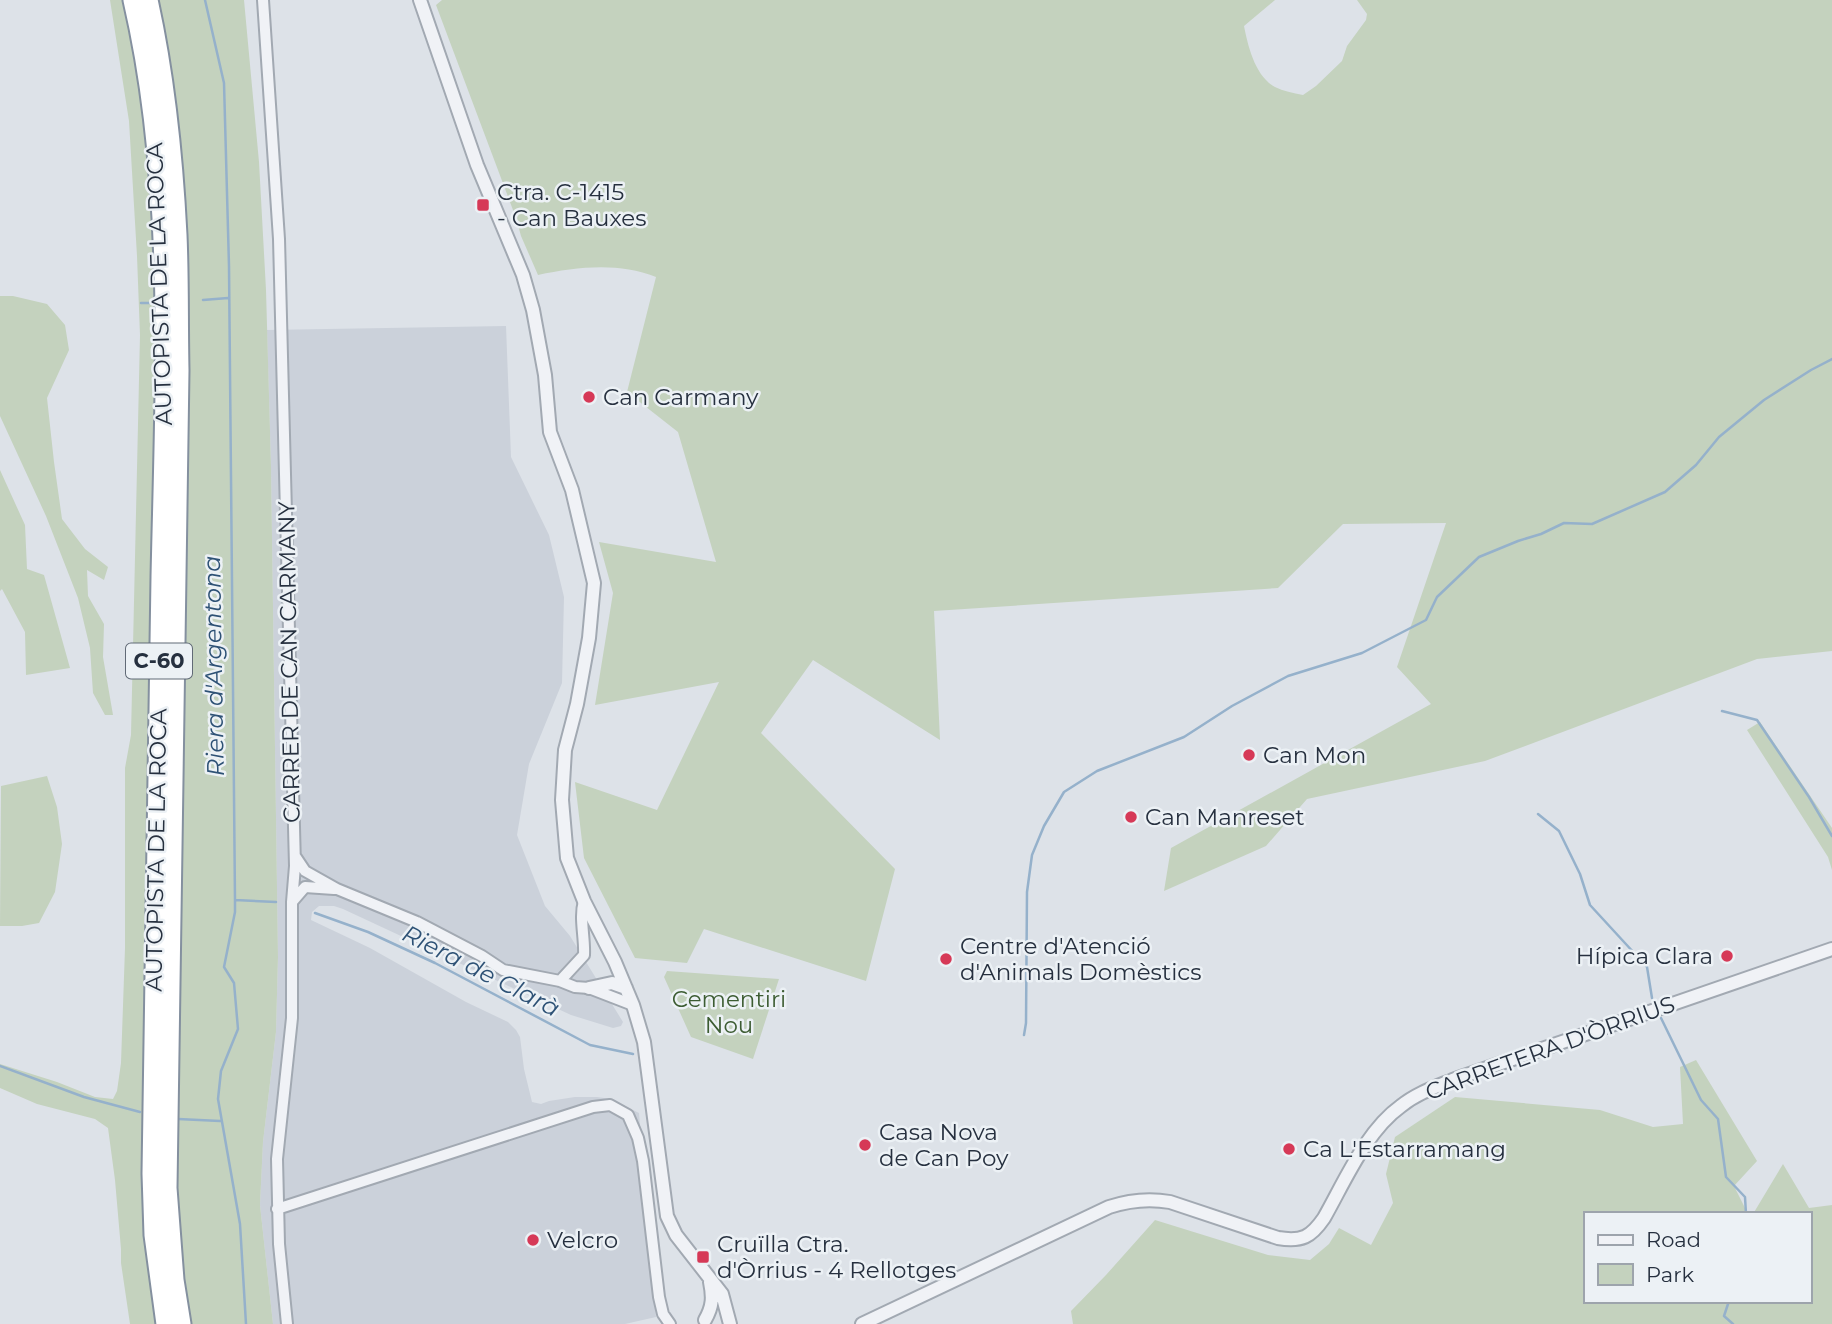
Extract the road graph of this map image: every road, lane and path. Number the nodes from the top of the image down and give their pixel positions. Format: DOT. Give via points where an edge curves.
graph roads {
  1 [pos="133,0"];
  2 [pos="148,0"];
  3 [pos="263,0"];
  4 [pos="420,0"];
  5 [pos="426,0"];
  6 [pos="431,35"];
  7 [pos="294,854"];
  8 [pos="337,889"];
  9 [pos="584,901"];
  10 [pos="292,902"];
  11 [pos="1832,950"];
  12 [pos="560,981"];
  13 [pos="589,988"];
  14 [pos="626,988"];
  15 [pos="633,1004"];
  16 [pos="277,1209"];
  17 [pos="709,1278"];
  18 [pos="703,1322"];
  19 [pos="166,1324"];
  20 [pos="181,1324"];
  21 [pos="286,1324"];
  22 [pos="671,1324"];
  23 [pos="730,1324"];
  24 [pos="862,1324"];
  1 -- 19 [label="highway, AUTOPISTA DE LA ROCA / C-60" via="152,109 163,269 152,1174 155,1247"];
  2 -- 20 [label="highway, AUTOPISTA DE LA ROCA / C-60" via="171,147 177,248 167,1188"];
  3 -- 7 [label="street, CARRER DE CAN CARMANY" via="279,239"];
  4 -- 6 [label="street"];
  5 -- 6 [label="street" via="433,24"];
  6 -- 9 [label="street" via="487,191 523,275 545,375 550,432 572,490 594,583 589,638 565,750 562,800 567,858"];
  7 -- 8 [label="street" via="305,871"];
  7 -- 10 [label="street, CARRER DE CAN CARMANY"];
  8 -- 10 [label="street" via="305,887"];
  8 -- 12 [label="street" via="417,922 503,970"];
  9 -- 12 [label="street" via="584,955"];
  9 -- 14 [label="street"];
  10 -- 16 [label="street, CARRER DE CAN CARMANY" via="292,1018 277,1159"];
  11 -- 24 [label="street, CARRETERA D'ÒRRIUS" via="1423,1092 1375,1130 1324,1218 1308,1236 1279,1238 1170,1202 1125,1201"];
  12 -- 13 [label="street"];
  13 -- 14 [label="street" via="612,983"];
  13 -- 15 [label="street"];
  14 -- 15 [label="street"];
  15 -- 17 [label="street" via="643,1042 667,1216"];
  16 -- 21 [label="street, CARRER DE CAN CARMANY"];
  16 -- 22 [label="street" via="610,1105 628,1115 638,1138 659,1297"];
  17 -- 18 [label="street" via="712,1308"];
  17 -- 23 [label="street" via="722,1294"];
  18 -- 23 [label="street" via="719,1318"];
}
